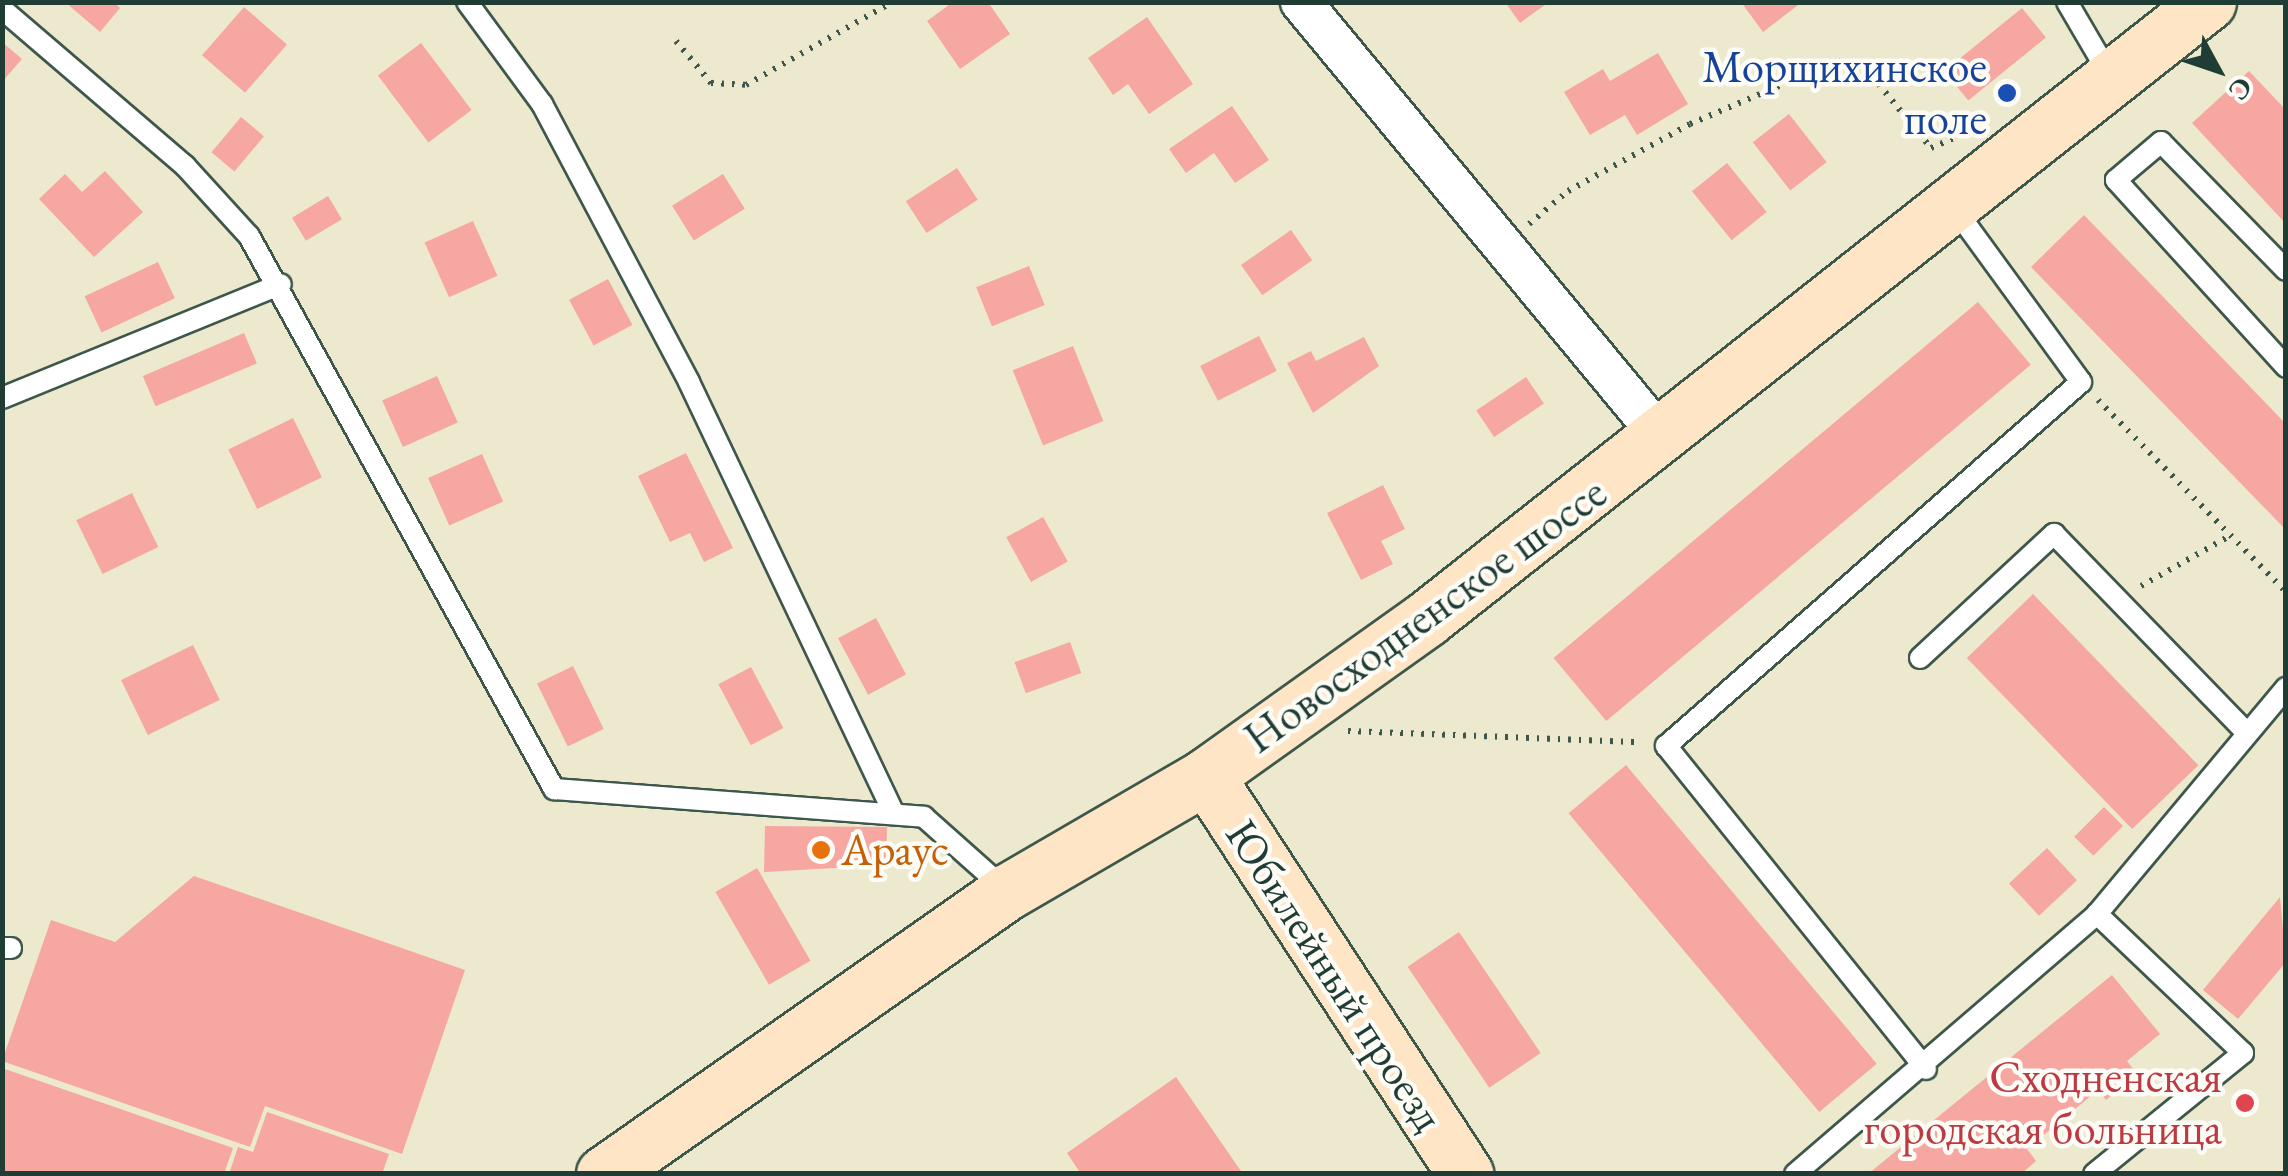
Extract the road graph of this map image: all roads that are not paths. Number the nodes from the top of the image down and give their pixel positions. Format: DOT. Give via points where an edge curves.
graph roads {
  1 [pos="466,2"];
  2 [pos="1301,2"];
  3 [pos="2067,2"];
  4 [pos="2208,2"];
  5 [pos="2,9"];
  6 [pos="2113,80"];
  7 [pos="1954,208"];
  8 [pos="2286,270"];
  9 [pos="281,284"];
  10 [pos="2286,367"];
  11 [pos="2,398"];
  12 [pos="1664,438"];
  13 [pos="1920,658"];
  14 [pos="2286,688"];
  15 [pos="2244,730"];
  16 [pos="1206,776"];
  17 [pos="893,812"];
  18 [pos="1008,892"];
  19 [pos="2097,914"];
  20 [pos="1926,1069"];
  21 [pos="604,1174"];
  22 [pos="1465,1174"];
  23 [pos="1795,1174"];
  24 [pos="2094,1174"];
  1 -- 17 [label="lane" via="542,104 680,364"];
  2 -- 12 [label="street"];
  3 -- 6 [label="lane"];
  4 -- 6 [label="street, Новосходненское шоссе"];
  5 -- 9 [label="lane" via="185,166"];
  6 -- 7 [label="street, Новосходненское шоссе"];
  7 -- 12 [label="street, Новосходненское шоссе"];
  7 -- 20 [label="lane" via="2081,382 1666,746"];
  8 -- 10 [label="lane" via="2160,142 2116,180"];
  9 -- 11 [label="lane"];
  9 -- 17 [label="lane" via="554,789"];
  12 -- 16 [label="street, Новосходненское шоссе"];
  13 -- 15 [label="lane" via="2054,534"];
  14 -- 15 [label="lane"];
  15 -- 19 [label="lane"];
  16 -- 18 [label="street, Новосходненское шоссе"];
  16 -- 22 [label="street, Юбилейный проезд"];
  17 -- 18 [label="lane" via="924,817"];
  18 -- 21 [label="street, Новосходненское шоссе"];
  19 -- 20 [label="lane"];
  19 -- 24 [label="lane" via="2242,1053"];
  20 -- 23 [label="lane"];
}
